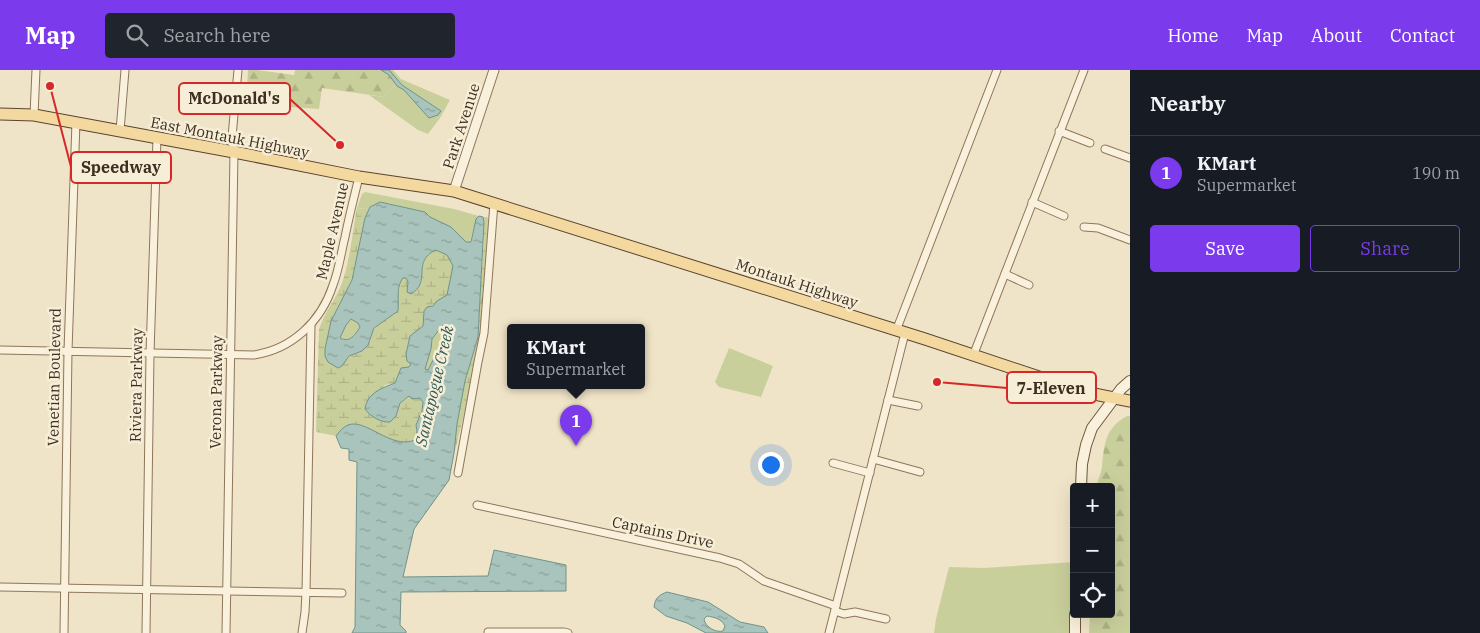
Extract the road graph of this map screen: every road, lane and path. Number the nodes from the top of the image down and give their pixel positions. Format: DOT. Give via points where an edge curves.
graph roads {
  1 [pos="36,70"];
  2 [pos="125,70"];
  3 [pos="238,70"];
  4 [pos="494,70"];
  5 [pos="997,70"];
  6 [pos="1084,70"];
  7 [pos="0,114"];
  8 [pos="34,115"];
  9 [pos="76,122"];
  10 [pos="120,131"];
  11 [pos="1059,131"];
  12 [pos="157,138"];
  13 [pos="1090,143"];
  14 [pos="1105,149"];
  15 [pos="234,152"];
  16 [pos="1130,158"];
  17 [pos="359,177"];
  18 [pos="454,191"];
  19 [pos="1032,202"];
  20 [pos="494,203"];
  21 [pos="1064,216"];
  22 [pos="1084,227"];
  23 [pos="1130,240"];
  24 [pos="1005,274"];
  25 [pos="1028,285"];
  26 [pos="311,325"];
  27 [pos="901,332"];
  28 [pos="0,350"];
  29 [pos="68,351"];
  30 [pos="150,354"];
  31 [pos="231,355"];
  32 [pos="973,356"];
  33 [pos="1130,381"];
  34 [pos="1114,399"];
  35 [pos="888,400"];
  36 [pos="1130,401"];
  37 [pos="918,406"];
  38 [pos="873,459"];
  39 [pos="833,463"];
  40 [pos="458,472"];
  41 [pos="870,472"];
  42 [pos="920,472"];
  43 [pos="1081,483"];
  44 [pos="477,505"];
  45 [pos="0,587"];
  46 [pos="65,588"];
  47 [pos="147,590"];
  48 [pos="226,591"];
  49 [pos="306,592"];
  50 [pos="342,593"];
  51 [pos="835,608"];
  52 [pos="1075,618"];
  53 [pos="886,619"];
  54 [pos="488,632"];
  55 [pos="64,633"];
  56 [pos="146,633"];
  57 [pos="226,633"];
  58 [pos="302,633"];
  59 [pos="568,633"];
  60 [pos="829,633"];
  61 [pos="1074,633"];
  1 -- 8 [label="street"];
  2 -- 10 [label="street"];
  3 -- 15 [label="street, Verona Parkway" via="232,137"];
  4 -- 18 [label="street, Park Avenue"];
  5 -- 27 [label="street"];
  6 -- 11 [label="street"];
  7 -- 8 [label="main road, East Montauk Highway"];
  8 -- 9 [label="main road, East Montauk Highway"];
  9 -- 10 [label="main road, East Montauk Highway"];
  9 -- 29 [label="street, Venetian Boulevard"];
  10 -- 12 [label="main road, East Montauk Highway"];
  11 -- 13 [label="street"];
  11 -- 19 [label="street"];
  12 -- 15 [label="main road, East Montauk Highway"];
  12 -- 30 [label="street, Riviera Parkway"];
  14 -- 16 [label="street"];
  15 -- 17 [label="main road, East Montauk Highway"];
  15 -- 31 [label="street, Verona Parkway"];
  17 -- 18 [label="main road, East Montauk Highway"];
  17 -- 26 [label="street, Maple Avenue" via="335,280"];
  18 -- 20 [label="main road, Montauk Highway"];
  19 -- 21 [label="street"];
  19 -- 24 [label="street"];
  20 -- 27 [label="main road, Montauk Highway"];
  20 -- 40 [label="street" via="484,333"];
  22 -- 23 [label="street" via="1098,228"];
  24 -- 25 [label="street"];
  24 -- 32 [label="street"];
  26 -- 31 [label="street, Maple Avenue" via="295,339 272,351"];
  26 -- 49 [label="street"];
  27 -- 32 [label="main road, Montauk Highway"];
  27 -- 35 [label="street"];
  28 -- 29 [label="street, Maple Avenue"];
  29 -- 30 [label="street, Maple Avenue"];
  29 -- 46 [label="street, Venetian Boulevard"];
  30 -- 31 [label="street, Maple Avenue"];
  30 -- 47 [label="street, Riviera Parkway"];
  31 -- 48 [label="street, Verona Parkway"];
  32 -- 34 [label="main road, Montauk Highway"];
  33 -- 34 [label="main road"];
  34 -- 36 [label="main road, Montauk Highway"];
  34 -- 43 [label="main road" via="1092,428 1082,464"];
  35 -- 37 [label="street"];
  35 -- 38 [label="street"];
  38 -- 41 [label="street"];
  38 -- 42 [label="street"];
  39 -- 41 [label="street"];
  41 -- 51 [label="street"];
  44 -- 51 [label="street, Captains Drive" via="720,558 739,564 764,581"];
  45 -- 46 [label="street"];
  46 -- 47 [label="street"];
  46 -- 55 [label="street, Venetian Boulevard"];
  47 -- 48 [label="street"];
  47 -- 56 [label="street, Riviera Parkway"];
  48 -- 49 [label="street"];
  48 -- 57 [label="street, Verona Parkway"];
  49 -- 50 [label="street"];
  49 -- 58 [label="street"];
  51 -- 53 [label="street, Captains Drive" via="844,614 855,612"];
  51 -- 60 [label="street"];
  52 -- 61 [label="main road"];
  54 -- 59 [label="street"];
}
